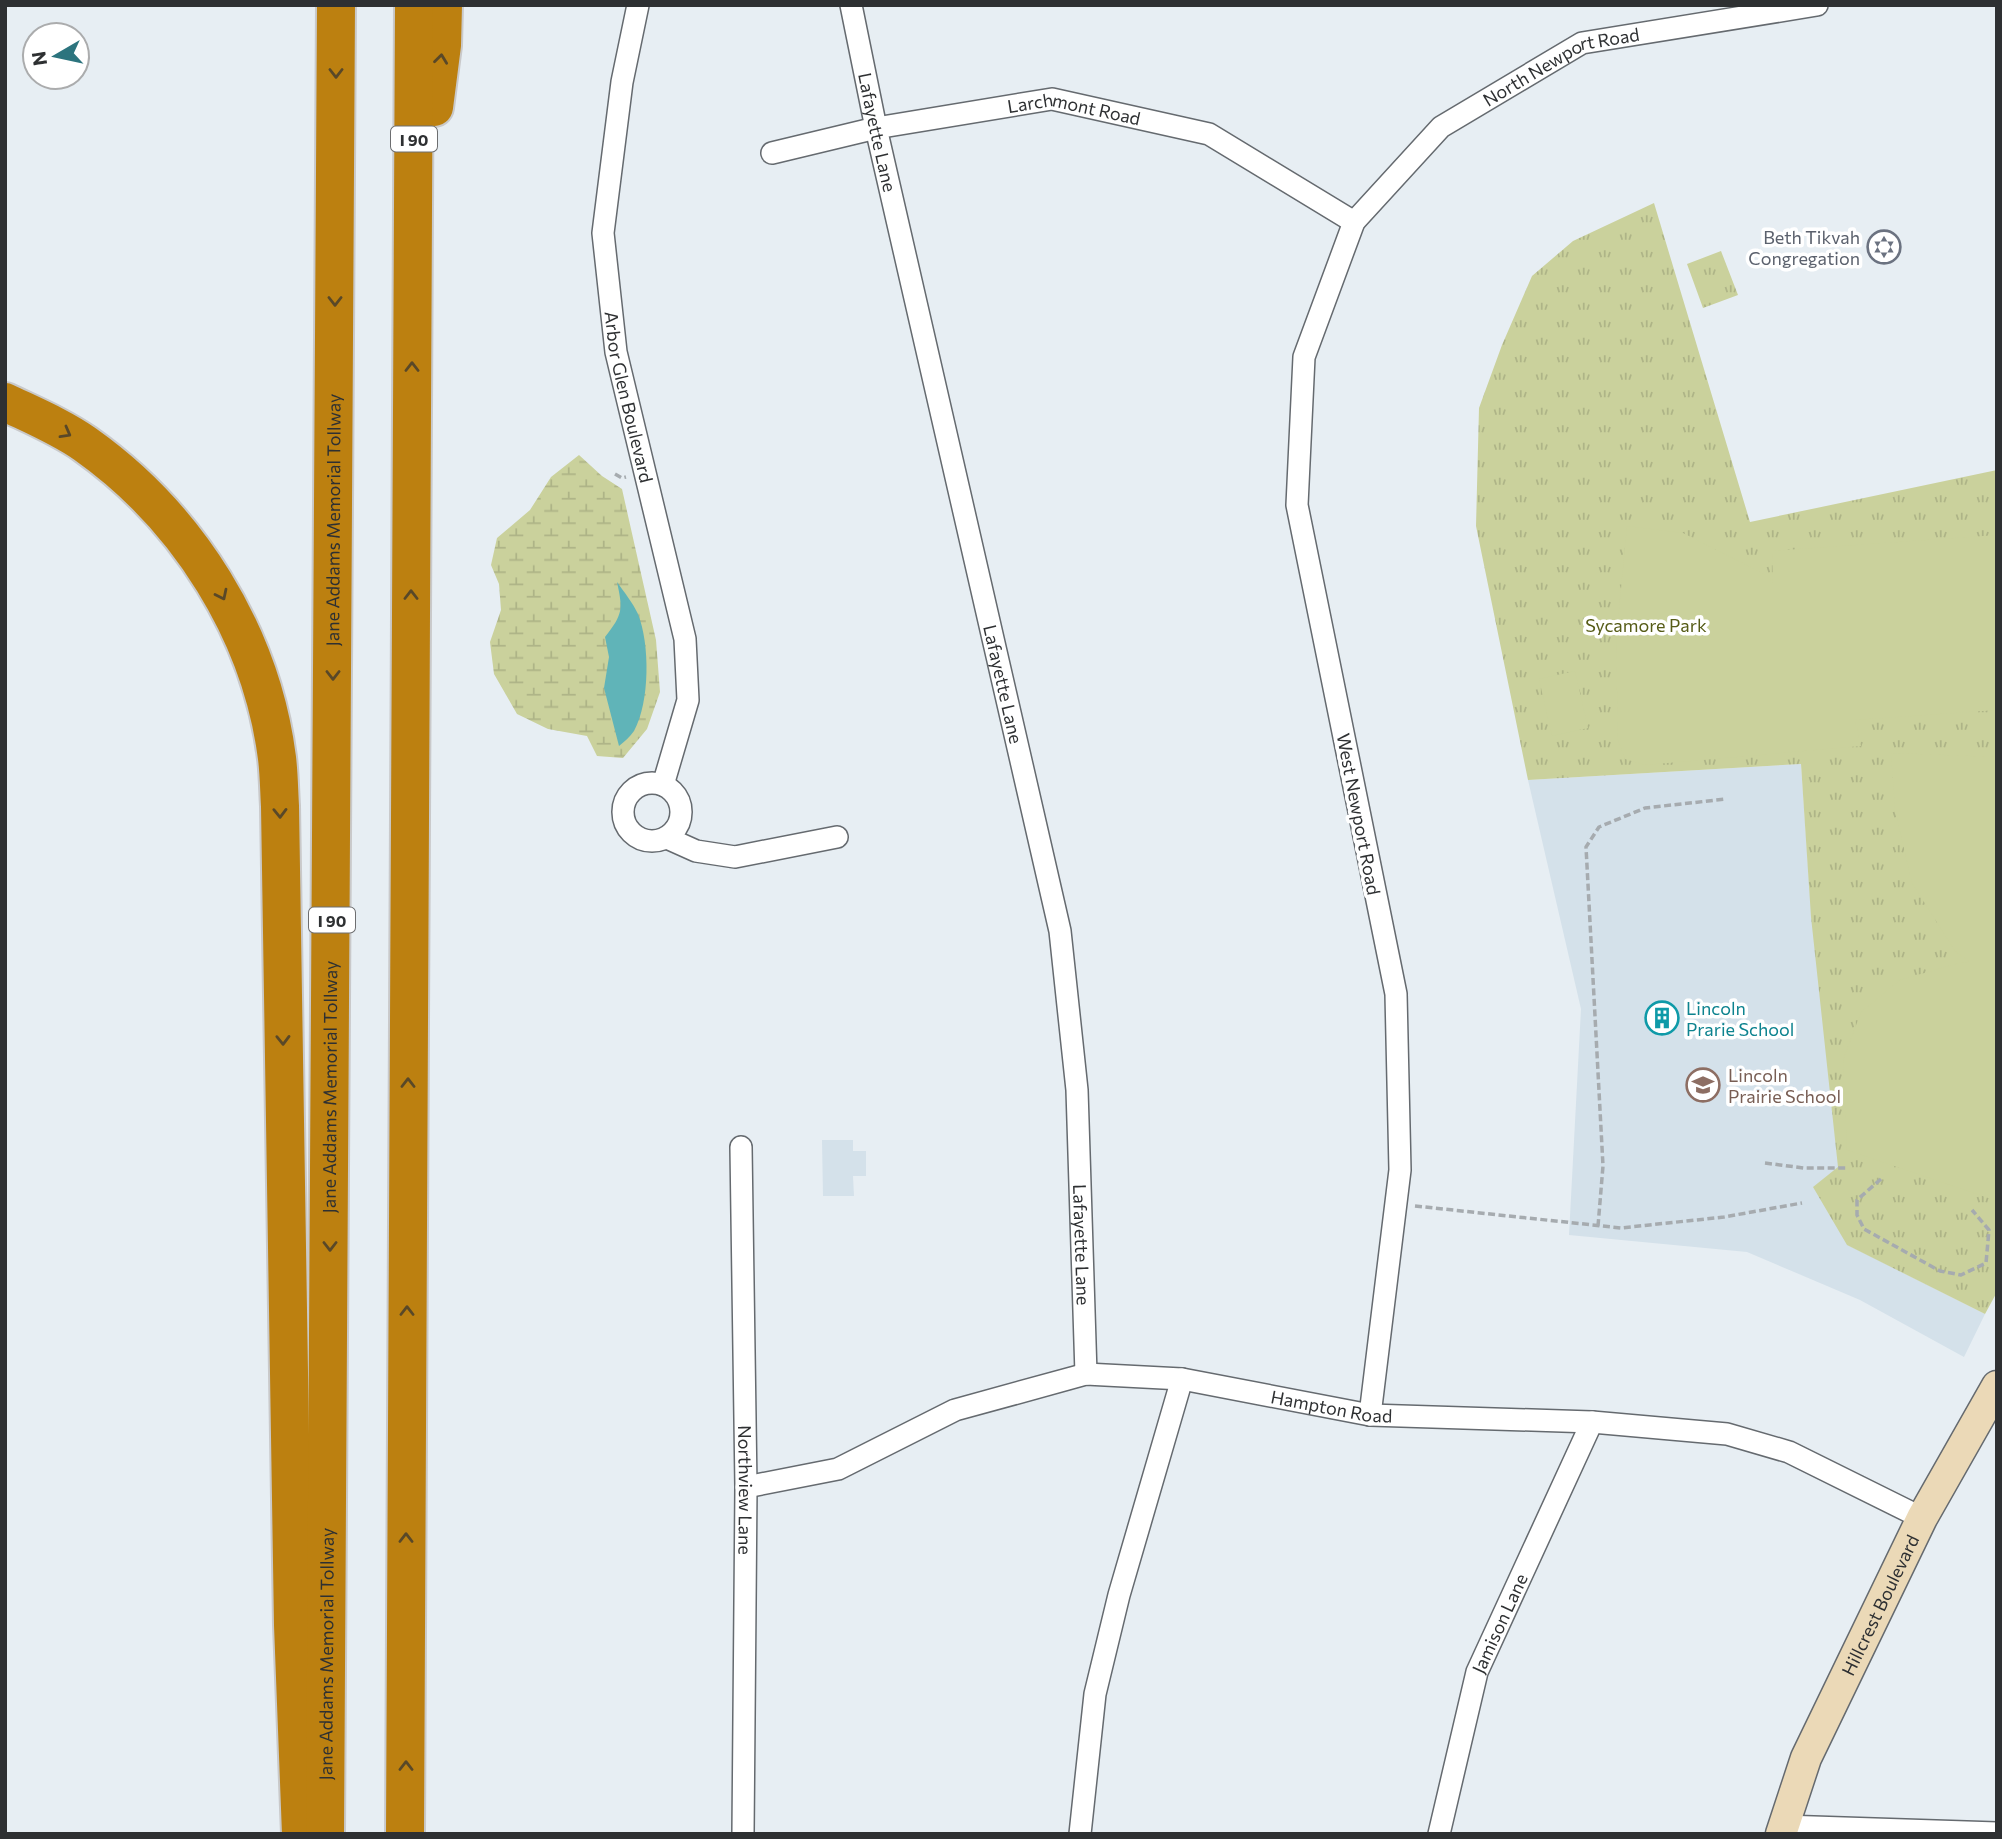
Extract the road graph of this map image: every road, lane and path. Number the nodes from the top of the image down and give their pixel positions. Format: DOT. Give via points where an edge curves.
graph roads {
  1 [pos="337,5"];
  2 [pos="414,5"];
  3 [pos="443,5"];
  4 [pos="638,5"];
  5 [pos="851,5"];
  6 [pos="1817,5"];
  7 [pos="876,128"];
  8 [pos="772,153"];
  9 [pos="1354,222"];
  10 [pos="413,273"];
  11 [pos="5,402"];
  12 [pos="663,785"];
  13 [pos="1726,799"];
  14 [pos="837,837"];
  15 [pos="667,838"];
  16 [pos="741,1147"];
  17 [pos="1765,1163"];
  18 [pos="1847,1168"];
  19 [pos="1881,1178"];
  20 [pos="1802,1203"];
  21 [pos="1397,1204"];
  22 [pos="1972,1210"];
  23 [pos="1598,1226"];
  24 [pos="1086,1374"];
  25 [pos="1182,1379"];
  26 [pos="1997,1386"];
  27 [pos="1370,1415"];
  28 [pos="1592,1422"];
  29 [pos="747,1487"];
  30 [pos="1922,1518"];
  31 [pos="1782,1830"];
  32 [pos="1997,1833"];
  33 [pos="301,1834"];
  34 [pos="325,1834"];
  35 [pos="405,1834"];
  36 [pos="743,1834"];
  37 [pos="1080,1834"];
  38 [pos="1439,1834"];
  1 -- 34 [label="highway, Jane Addams Memorial Tollway / I 90, one-way"];
  2 -- 10 [label="highway, I 90"];
  10 -- 3 [label="highway, one-way" via="442,46"];
  4 -- 12 [label="street, Arbor Glen Boulevard" via="622,82 603,233 616,352 684,639 688,701"];
  5 -- 7 [label="street, Lafayette Lane"];
  6 -- 9 [label="street, North Newport Road" via="1581,43 1441,127"];
  7 -- 8 [label="street, Larchmont Road"];
  7 -- 9 [label="street, Larchmont Road" via="1052,99 1209,134"];
  7 -- 24 [label="street, Lafayette Lane" via="1060,931 1077,1090"];
  9 -- 21 [label="street, West Newport Road" via="1304,357 1297,505 1396,994"];
  35 -- 10 [label="highway, I 90, one-way"];
  11 -- 33 [label="highway, one-way" via="84,443 152,501 185,540 215,582 249,651 271,725 280,806 293,1625"];
  12 -- 15 [label="street" via="682,808 678,828"];
  12 -- 15 [label="street" via="636,788 623,812 630,832 638,838 657,842"];
  13 -- 23 [label="path" via="1645,808 1599,827 1586,847 1603,1167"];
  14 -- 15 [label="street" via="735,857 696,851"];
  16 -- 29 [label="street, Northview Lane"];
  17 -- 18 [label="path"];
  19 -- 22 [label="path" via="1857,1199 1857,1215 1864,1229 1940,1271 1961,1275 1986,1263 1989,1230"];
  20 -- 23 [label="path" via="1724,1217 1621,1228"];
  21 -- 23 [label="path"];
  21 -- 27 [label="street, West Newport Road"];
  24 -- 25 [label="street, Hampton Road"];
  24 -- 29 [label="street, Hampton Road" via="955,1410 838,1469"];
  25 -- 27 [label="street, Hampton Road"];
  25 -- 37 [label="street" via="1094,1694"];
  26 -- 30 [label="street, Hillcrest Boulevard"];
  27 -- 28 [label="street, Hampton Road"];
  28 -- 30 [label="street, Hampton Road" via="1727,1434 1790,1452"];
  28 -- 38 [label="street, Jamison Lane" via="1476,1672"];
  29 -- 36 [label="street, Northview Lane"];
  30 -- 31 [label="street, Hillcrest Boulevard" via="1806,1758"];
  31 -- 32 [label="street"];
}
